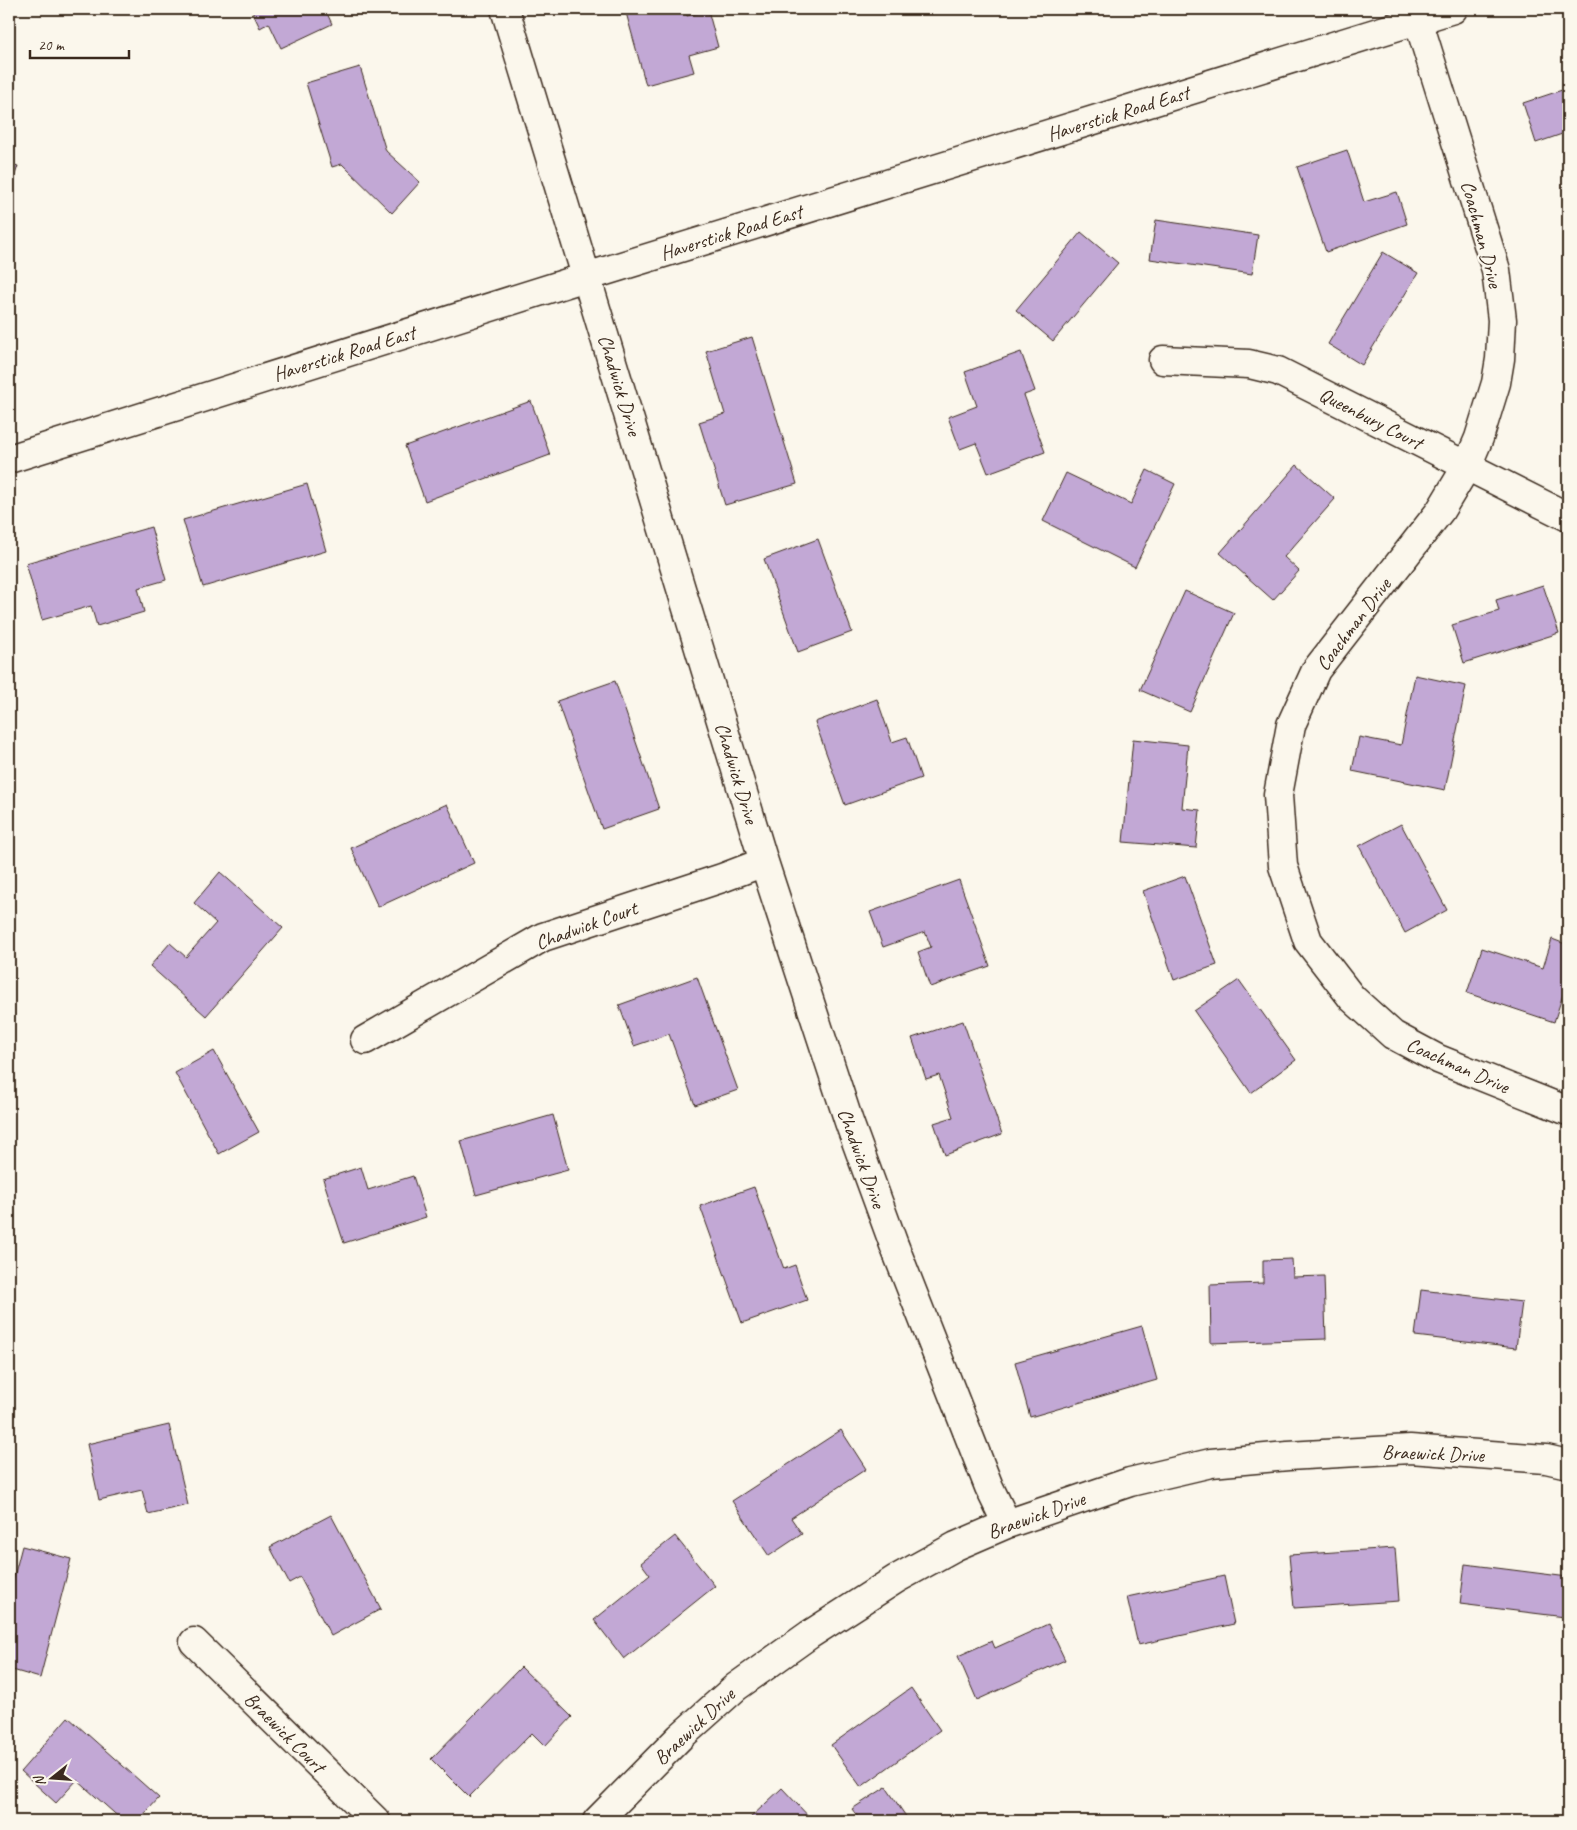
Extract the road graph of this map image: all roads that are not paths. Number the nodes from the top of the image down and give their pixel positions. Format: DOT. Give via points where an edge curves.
graph roads {
  1 [pos="505,9"];
  2 [pos="1453,9"];
  3 [pos="1418,20"];
  4 [pos="586,277"];
  5 [pos="1163,360"];
  6 [pos="9,459"];
  7 [pos="1467,466"];
  8 [pos="1568,517"];
  9 [pos="764,862"];
  10 [pos="366,1040"];
  11 [pos="1568,1111"];
  12 [pos="1568,1464"];
  13 [pos="1007,1524"];
  14 [pos="194,1642"];
  15 [pos="376,1821"];
  16 [pos="597,1821"];
  1 -- 4 [label="street, Chadwick Drive"];
  2 -- 3 [label="street, Haverstick Road East"];
  3 -- 4 [label="street, Haverstick Road East"];
  3 -- 7 [label="street, Coachman Drive" via="1496,270 1502,320 1496,383"];
  4 -- 6 [label="street, Haverstick Road East"];
  4 -- 9 [label="street, Chadwick Drive"];
  5 -- 7 [label="street, Queenbury Court" via="1249,364 1278,371"];
  7 -- 8 [label="street, Queenbury Court"];
  7 -- 11 [label="street, Coachman Drive" via="1440,511 1316,670 1291,725 1278,796 1283,866 1308,941 1352,998 1393,1035 1438,1059"];
  9 -- 10 [label="street, Chadwick Court" via="543,937"];
  9 -- 13 [label="street, Chadwick Drive" via="849,1122 894,1246 989,1487"];
  12 -- 13 [label="street, Braewick Drive" via="1546,1459 1410,1449 1211,1464 1130,1482"];
  13 -- 16 [label="street, Braewick Drive" via="956,1546 896,1579 736,1687 680,1737"];
  14 -- 15 [label="street, Braewick Court"];
}
